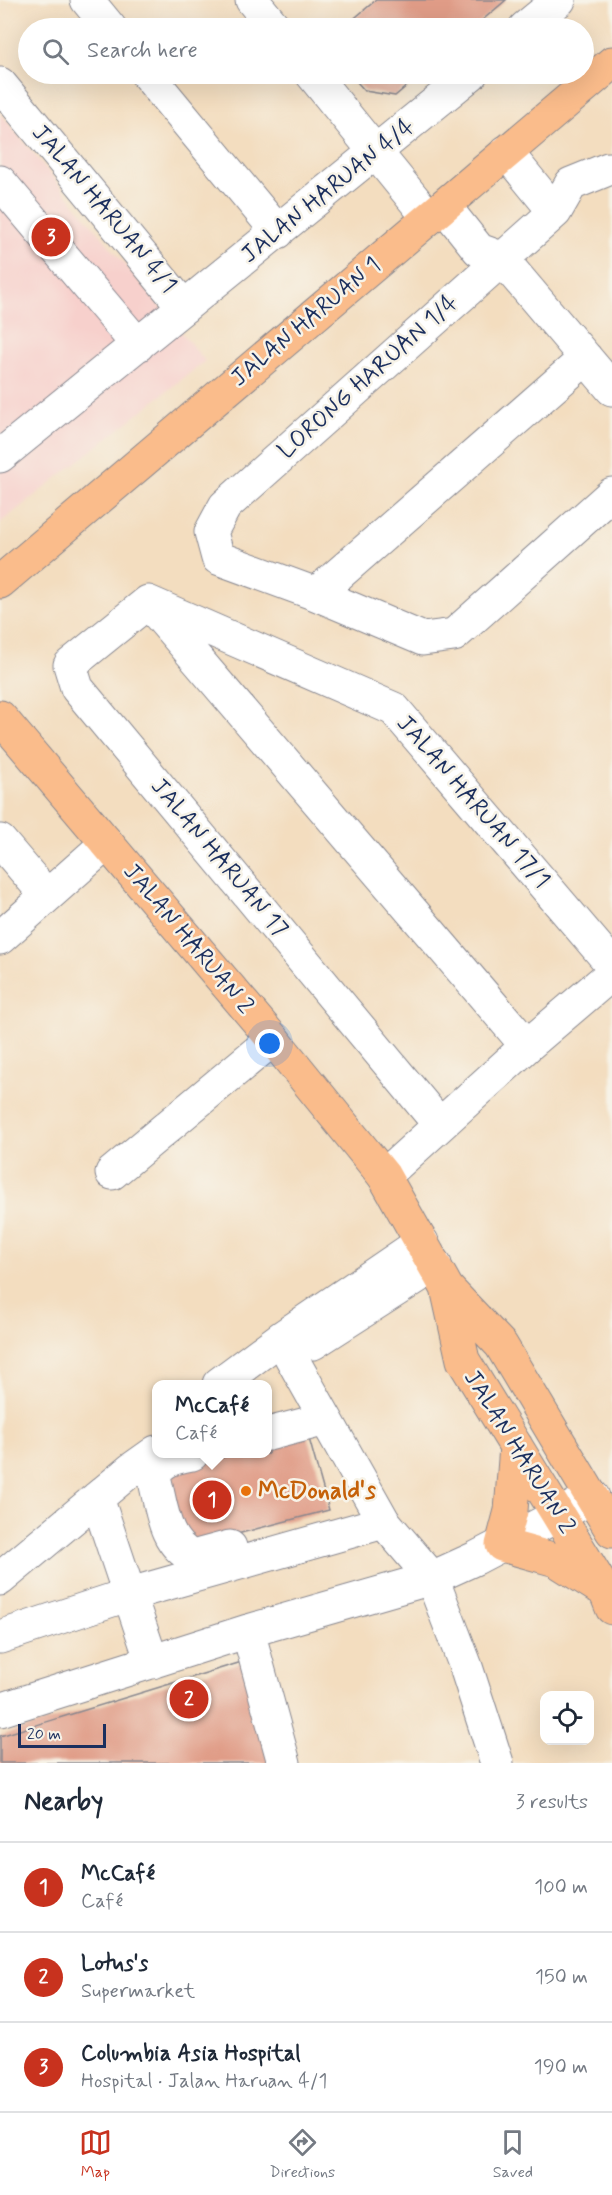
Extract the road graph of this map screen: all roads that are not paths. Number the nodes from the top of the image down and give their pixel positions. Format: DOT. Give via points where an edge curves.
graph roads {
  1 [pos="87,0"];
  2 [pos="252,0"];
  3 [pos="560,0"];
  4 [pos="102,18"];
  5 [pos="267,18"];
  6 [pos="538,18"];
  7 [pos="612,63"];
  8 [pos="594,78"];
  9 [pos="0,84"];
  10 [pos="155,84"];
  11 [pos="320,84"];
  12 [pos="459,84"];
  13 [pos="587,84"];
  14 [pos="376,152"];
  15 [pos="506,152"];
  16 [pos="611,169"];
  17 [pos="0,182"];
  18 [pos="444,205"];
  19 [pos="555,212"];
  20 [pos="278,232"];
  21 [pos="501,258"];
  22 [pos="184,307"];
  23 [pos="138,345"];
  24 [pos="586,358"];
  25 [pos="612,389"];
  26 [pos="0,456"];
  27 [pos="612,494"];
  28 [pos="0,582"];
  29 [pos="316,594"];
  30 [pos="148,602"];
  31 [pos="0,717"];
  32 [pos="0,841"];
  33 [pos="107,843"];
  34 [pos="41,902"];
  35 [pos="0,938"];
  36 [pos="273,1039"];
  37 [pos="527,1046"];
  38 [pos="440,1125"];
  39 [pos="112,1173"];
  40 [pos="384,1176"];
  41 [pos="435,1265"];
  42 [pos="291,1357"];
  43 [pos="224,1380"];
  44 [pos="258,1380"];
  45 [pos="321,1411"];
  46 [pos="272,1414"];
  47 [pos="272,1432"];
  48 [pos="152,1435"];
  49 [pos="516,1446"];
  50 [pos="152,1455"];
  51 [pos="176,1458"];
  52 [pos="593,1497"];
  53 [pos="97,1498"];
  54 [pos="380,1515"];
  55 [pos="558,1515"];
  56 [pos="612,1531"];
  57 [pos="502,1545"];
  58 [pos="0,1556"];
  59 [pos="432,1578"];
  60 [pos="0,1579"];
  61 [pos="130,1594"];
  62 [pos="609,1600"];
  63 [pos="248,1631"];
  64 [pos="0,1637"];
  65 [pos="152,1662"];
  66 [pos="0,1710"];
  67 [pos="284,1763"];
  68 [pos="497,1763"];
  1 -- 4 [label="street"];
  2 -- 5 [label="street"];
  3 -- 6 [label="street"];
  7 -- 8 [label="main road, JALAN HARUAN 1"];
  9 -- 22 [label="street, JALAN HARUAN 4/1"];
  10 -- 20 [label="street"];
  11 -- 14 [label="street"];
  12 -- 14 [label="street, JALAN HARUAN 4/4"];
  13 -- 15 [label="main road, JALAN HARUAN 1"];
  14 -- 18 [label="street"];
  14 -- 20 [label="street, JALAN HARUAN 4/4"];
  15 -- 18 [label="main road, JALAN HARUAN 1"];
  15 -- 19 [label="street"];
  16 -- 19 [label="street, LORONG HARUAN 1/4" via="572,184"];
  17 -- 23 [label="street"];
  18 -- 21 [label="street" via="497,235"];
  18 -- 28 [label="main road, JALAN HARUAN 1"];
  19 -- 21 [label="street, LORONG HARUAN 1/4"];
  20 -- 22 [label="street, JALAN HARUAN 4/4"];
  21 -- 24 [label="street"];
  21 -- 29 [label="street, LORONG HARUAN 1/4" via="225,506 211,532 219,558"];
  22 -- 23 [label="street, JALAN HARUAN 4/4"];
  23 -- 26 [label="street, JALAN HARUAN 4/4"];
  24 -- 25 [label="street"];
  24 -- 29 [label="street"];
  27 -- 29 [label="street" via="454,636 423,639"];
  30 -- 37 [label="street"];
  30 -- 37 [label="street, JALAN HARUAN 17/1" via="394,709 609,961 608,977"];
  30 -- 38 [label="street, JALAN HARUAN 17" via="70,665 77,688"];
  31 -- 33 [label="main road, JALAN HARUAN 2"];
  32 -- 34 [label="street"];
  33 -- 34 [label="street"];
  33 -- 36 [label="main road, JALAN HARUAN 2"];
  34 -- 35 [label="street"];
  36 -- 39 [label="street"];
  36 -- 40 [label="main road, JALAN HARUAN 2"];
  37 -- 38 [label="street"];
  38 -- 40 [label="street"];
  40 -- 41 [label="main road, JALAN HARUAN 2"];
  41 -- 42 [label="street"];
  41 -- 43 [label="street" via="281,1338"];
  41 -- 49 [label="main road, JALAN HARUAN 2" via="463,1360"];
  41 -- 52 [label="main road, JALAN HARUAN 2" via="501,1345"];
  42 -- 44 [label="street"];
  42 -- 45 [label="street"];
  45 -- 46 [label="street"];
  45 -- 47 [label="street"];
  45 -- 54 [label="street"];
  48 -- 58 [label="street"];
  49 -- 55 [label="main road, JALAN HARUAN 2"];
  49 -- 57 [label="main road" via="511,1511"];
  50 -- 53 [label="street"];
  51 -- 54 [label="street" via="159,1467 154,1477 170,1538 193,1557"];
  52 -- 55 [label="street"];
  52 -- 56 [label="main road, JALAN HARUAN 2"];
  53 -- 60 [label="street"];
  53 -- 61 [label="street"];
  54 -- 59 [label="street"];
  54 -- 61 [label="street"];
  55 -- 57 [label="street"];
  55 -- 62 [label="main road, JALAN HARUAN 2"];
  57 -- 59 [label="street"];
  57 -- 62 [label="main road" via="556,1560 585,1576"];
  59 -- 63 [label="street"];
  59 -- 68 [label="street"];
  61 -- 64 [label="street"];
  61 -- 65 [label="street"];
  63 -- 65 [label="street"];
  63 -- 67 [label="street"];
  65 -- 66 [label="street"];
}
